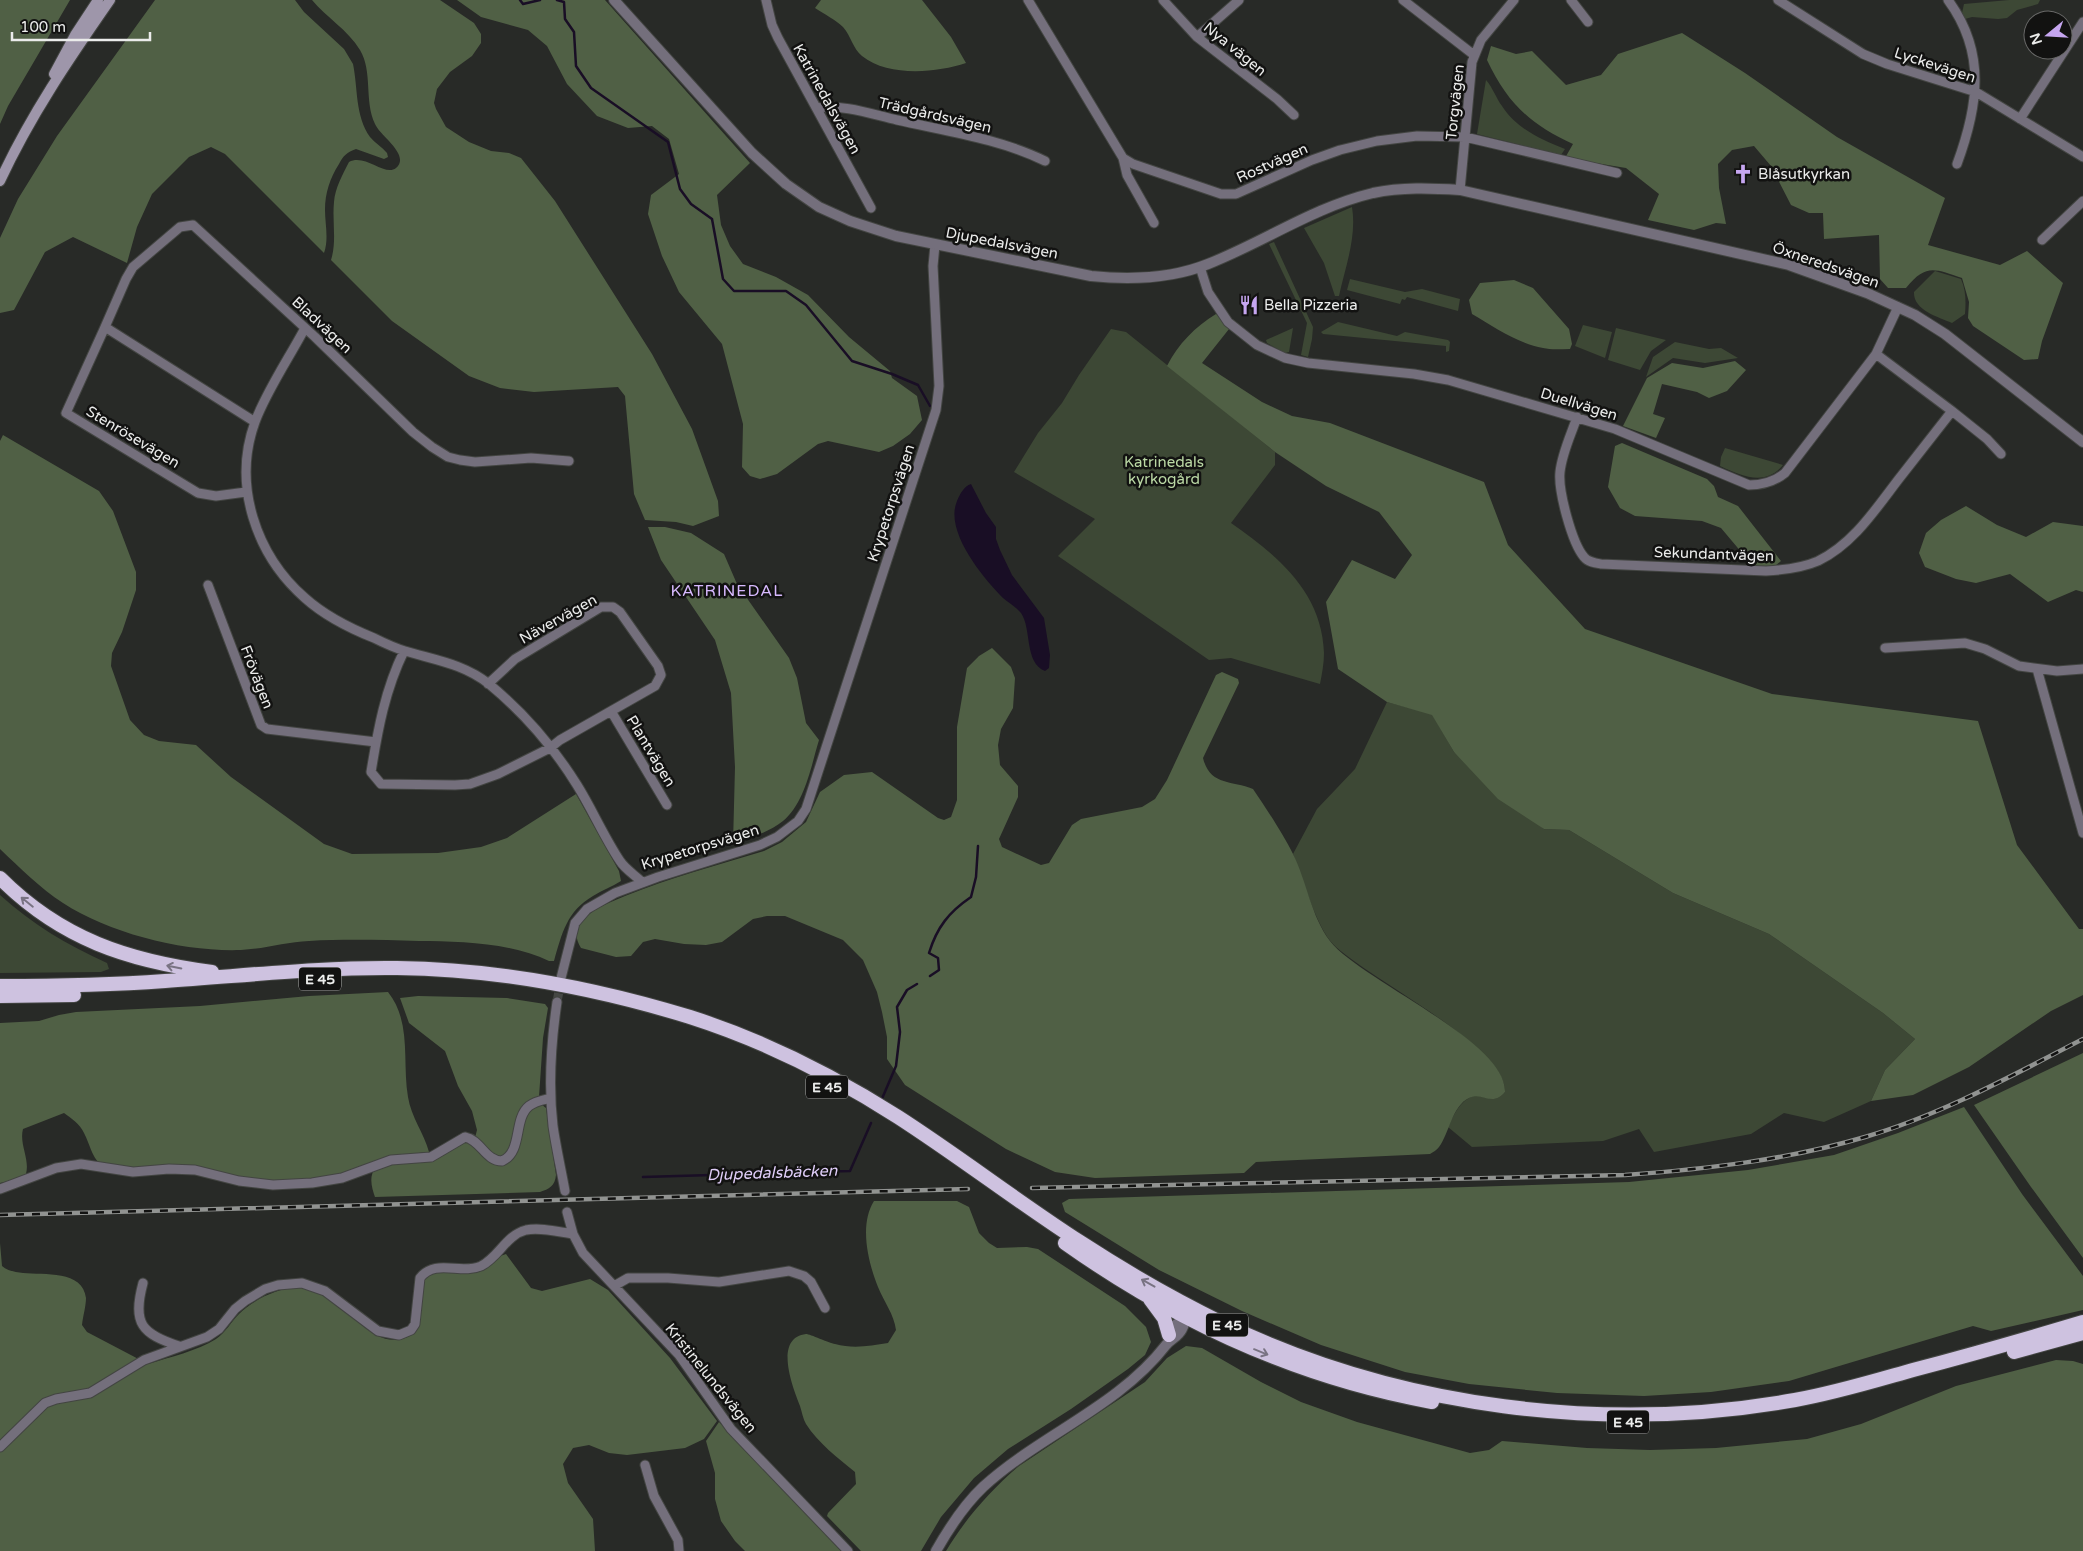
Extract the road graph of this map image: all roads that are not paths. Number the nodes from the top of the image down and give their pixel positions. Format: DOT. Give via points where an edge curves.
graph roads {
  1 [pos="98,0"];
  2 [pos="110,0"];
  3 [pos="614,0"];
  4 [pos="766,0"];
  5 [pos="1028,0"];
  6 [pos="1163,0"];
  7 [pos="1239,0"];
  8 [pos="1403,0"];
  9 [pos="1514,0"];
  10 [pos="1571,0"];
  11 [pos="1778,0"];
  12 [pos="1950,1"];
  13 [pos="1588,22"];
  14 [pos="2083,22"];
  15 [pos="1197,37"];
  16 [pos="1474,55"];
  17 [pos="1976,92"];
  18 [pos="41,102"];
  19 [pos="817,108"];
  20 [pos="1294,115"];
  21 [pos="2020,120"];
  22 [pos="1465,137"];
  23 [pos="2083,157"];
  24 [pos="1123,158"];
  25 [pos="1045,161"];
  26 [pos="1957,164"];
  27 [pos="1617,173"];
  28 [pos="0,181"];
  29 [pos="1460,190"];
  30 [pos="2083,201"];
  31 [pos="871,208"];
  32 [pos="1154,223"];
  33 [pos="2042,240"];
  34 [pos="935,244"];
  35 [pos="1200,267"];
  36 [pos="1898,307"];
  37 [pos="105,326"];
  38 [pos="305,328"];
  39 [pos="1876,354"];
  40 [pos="1952,411"];
  41 [pos="1577,417"];
  42 [pos="255,422"];
  43 [pos="2083,442"];
  44 [pos="2001,454"];
  45 [pos="569,461"];
  46 [pos="246,492"];
  47 [pos="208,584"];
  48 [pos="1884,648"];
  49 [pos="404,651"];
  50 [pos="2037,669"];
  51 [pos="2083,669"];
  52 [pos="488,684"];
  53 [pos="611,711"];
  54 [pos="376,742"];
  55 [pos="550,748"];
  56 [pos="667,805"];
  57 [pos="2083,833"];
  58 [pos="0,878"];
  59 [pos="642,882"];
  60 [pos="240,976"];
  61 [pos="561,978"];
  62 [pos="0,986"];
  63 [pos="0,996"];
  64 [pos="556,1002"];
  65 [pos="551,1098"];
  66 [pos="0,1189"];
  67 [pos="565,1191"];
  68 [pos="567,1212"];
  69 [pos="573,1234"];
  70 [pos="143,1283"];
  71 [pos="614,1286"];
  72 [pos="1146,1294"];
  73 [pos="825,1308"];
  74 [pos="1188,1312"];
  75 [pos="2083,1322"];
  76 [pos="2083,1334"];
  77 [pos="1169,1339"];
  78 [pos="180,1346"];
  79 [pos="0,1447"];
  80 [pos="645,1465"];
  81 [pos="679,1551"];
  82 [pos="848,1551"];
  83 [pos="936,1551"];
  1 -- 18 [label="main road" via="61,59"];
  2 -- 18 [label="main road"];
  3 -- 34 [label="street, Djupedalsvägen" via="752,153 786,184 819,206 850,221"];
  4 -- 19 [label="street, Katrinedalsvägen" via="778,38"];
  5 -- 24 [label="street"];
  6 -- 15 [label="street, Nya vägen"];
  7 -- 15 [label="street"];
  8 -- 16 [label="street"];
  9 -- 16 [label="street, Torgvägen" via="1481,40"];
  10 -- 13 [label="street"];
  11 -- 17 [label="street, Lyckevägen" via="1876,61"];
  12 -- 17 [label="street" via="1968,42"];
  14 -- 21 [label="street"];
  15 -- 20 [label="street, Nya vägen"];
  16 -- 22 [label="street, Torgvägen"];
  17 -- 21 [label="street, Lyckevägen"];
  17 -- 26 [label="street" via="1972,119"];
  18 -- 28 [label="main road"];
  19 -- 25 [label="street, Trädgårdsvägen" via="838,107 926,126 1007,146"];
  19 -- 31 [label="street, Katrinedalsvägen"];
  21 -- 23 [label="street, Lyckevägen"];
  22 -- 24 [label="street, Rostvägen" via="1417,136 1358,145 1312,160 1229,195"];
  22 -- 27 [label="street, Rostvägen"];
  22 -- 29 [label="street, Torgvägen"];
  24 -- 32 [label="street" via="1127,175"];
  29 -- 35 [label="street, Djupedalsvägen" via="1406,188 1361,196"];
  29 -- 36 [label="street, Öxneredsvägen" via="1789,265"];
  30 -- 33 [label="street"];
  34 -- 35 [label="street, Djupedalsvägen" via="1114,278 1158,276"];
  34 -- 59 [label="street, Krypetorpsvägen" via="933,266 939,386 936,410 806,809 787,831 760,845"];
  35 -- 41 [label="street, Duellvägen" via="1208,292 1228,322 1257,345 1285,358 1429,376"];
  36 -- 39 [label="street, Duellvägen"];
  36 -- 43 [label="street, Öxneredsvägen" via="1945,334"];
  37 -- 38 [label="street, Bladvägen" via="133,267 180,227 188,224 197,227"];
  37 -- 42 [label="street"];
  37 -- 46 [label="street, Stenrösevägen" via="66,413 198,493 216,496"];
  38 -- 42 [label="street, Krypetorpsvägen"];
  38 -- 45 [label="street, Bladvägen" via="413,432 448,456 475,462 531,458"];
  39 -- 40 [label="street"];
  39 -- 41 [label="street, Duellvägen" via="1784,473 1760,485 1749,485 1640,439"];
  40 -- 41 [label="street, Sekundantvägen" via="1878,507 1845,544 1803,566 1766,571 1601,564 1585,558 1562,498 1560,480 1563,457"];
  40 -- 44 [label="street"];
  42 -- 46 [label="street, Krypetorpsvägen" via="246,464"];
  46 -- 49 [label="street, Krypetorpsvägen" via="264,545 292,586 349,627"];
  47 -- 54 [label="street, Frövägen" via="261,725"];
  48 -- 50 [label="street" via="1965,643 2019,666"];
  49 -- 52 [label="street, Krypetorpsvägen" via="462,667"];
  49 -- 54 [label="street" via="392,676"];
  50 -- 51 [label="street"];
  50 -- 57 [label="street"];
  52 -- 53 [label="street, Nävervägen" via="506,665 525,652 601,607 613,607 620,612 661,675 655,686"];
  52 -- 55 [label="street, Krypetorpsvägen"];
  53 -- 55 [label="street, Nävervägen"];
  53 -- 56 [label="street, Plantvägen"];
  54 -- 55 [label="street, Nävervägen" via="371,772 381,784 470,784"];
  55 -- 59 [label="street, Krypetorpsvägen" via="578,787 621,862"];
  60 -- 58 [label="highway, one-way" via="150,962 99,946 32,906"];
  59 -- 61 [label="street" via="605,897 580,916 572,931"];
  60 -- 62 [label="highway, E 45" via="93,985"];
  74 -- 60 [label="highway, E 45, one-way" via="879,1106 809,1067 696,1019 589,990 531,979 432,969 341,969"];
  63 -- 72 [label="highway, E 45" via="393,977 530,988 637,1011 755,1052 843,1095 932,1149 1078,1252"];
  64 -- 65 [label="street"];
  65 -- 66 [label="street" via="528,1106 510,1155 502,1160 493,1160 475,1141 465,1137 431,1157 391,1160 342,1178 312,1183 273,1186 195,1170 133,1172 81,1164 56,1168"];
  65 -- 67 [label="street"];
  68 -- 69 [label="street, Kristinelundsvägen"];
  69 -- 71 [label="street, Kristinelundsvägen" via="583,1253"];
  69 -- 78 [label="street" via="525,1230 513,1236 482,1265 424,1272 420,1278 415,1324 411,1330 398,1335 378,1331 325,1291 291,1282 256,1294 235,1309 214,1333"];
  70 -- 78 [label="street" via="138,1304 144,1326 158,1339"];
  71 -- 73 [label="street" via="628,1278 719,1282 789,1271 798,1272 810,1282"];
  71 -- 82 [label="street, Kristinelundsvägen" via="679,1355 732,1429"];
  72 -- 74 [label="highway, E 45"];
  72 -- 77 [label="highway" via="1164,1318"];
  74 -- 75 [label="highway, E 45" via="1306,1358 1409,1388 1511,1407 1614,1414 1710,1411 1797,1400"];
  74 -- 76 [label="highway, E 45, one-way" via="1240,1343 1303,1368 1408,1398 1510,1415 1615,1422 1711,1419 1798,1407 1877,1390"];
  74 -- 77 [label="street" via="1182,1330"];
  77 -- 83 [label="street" via="1149,1365 1126,1385 1016,1461 983,1488 966,1506"];
  78 -- 79 [label="street" via="130,1367 90,1393 45,1403"];
  80 -- 81 [label="street" via="654,1496 678,1540"];
}
